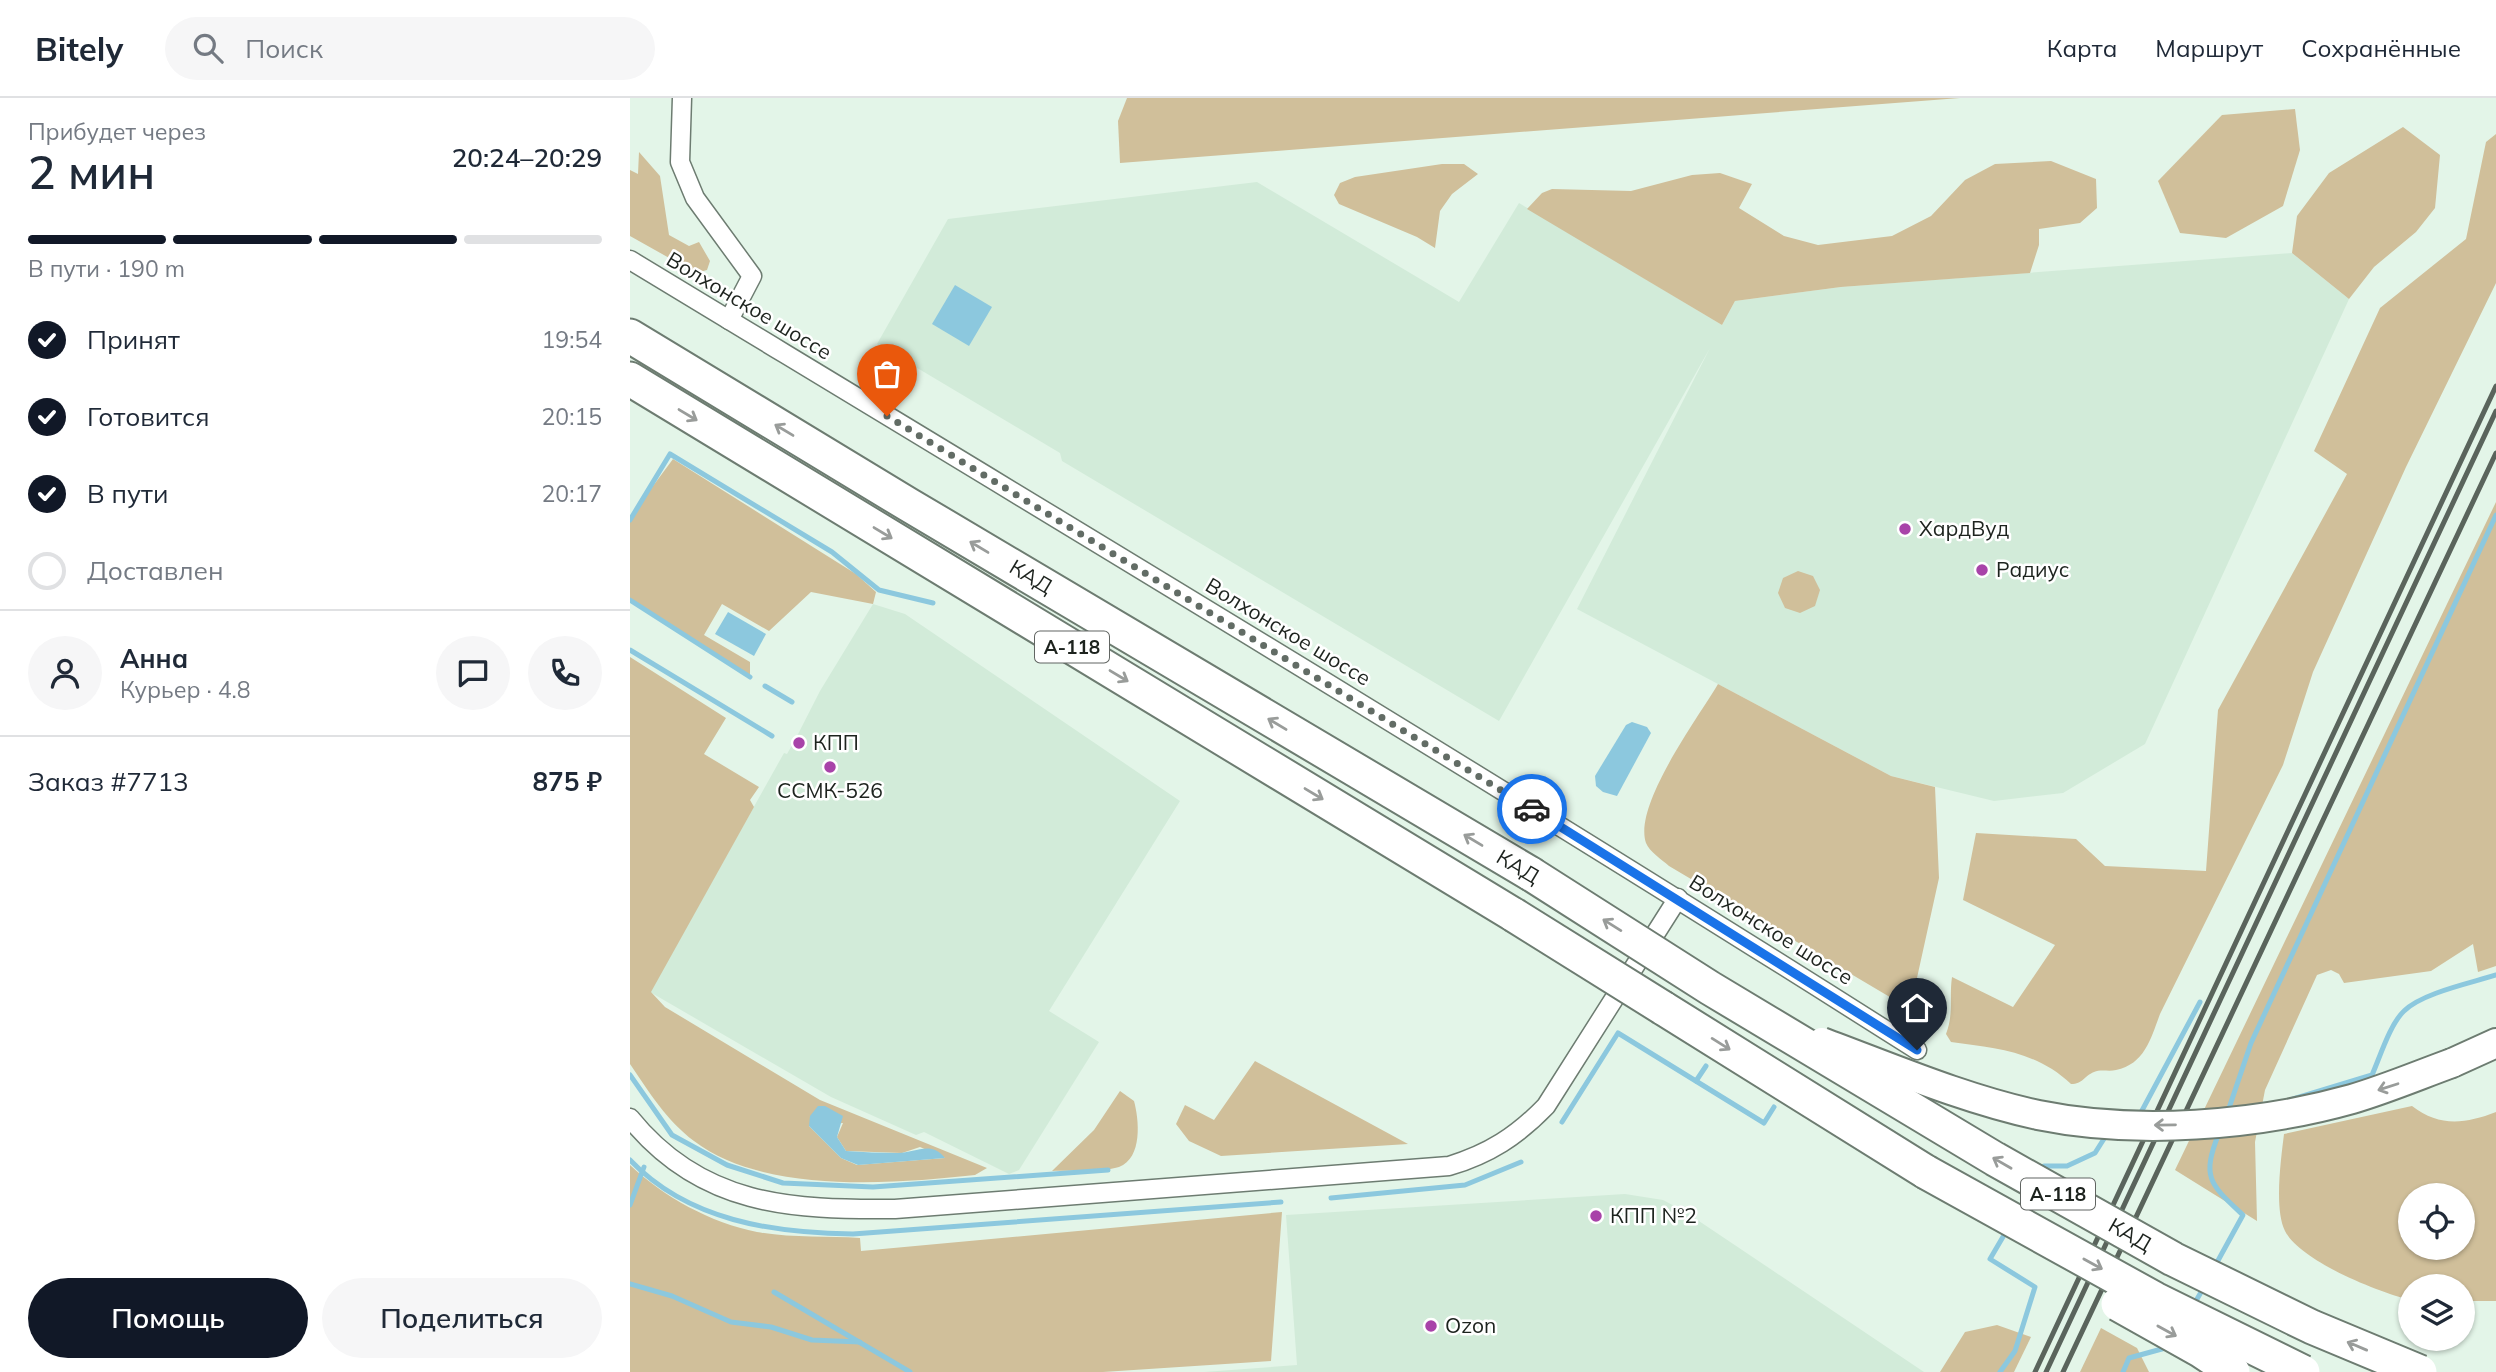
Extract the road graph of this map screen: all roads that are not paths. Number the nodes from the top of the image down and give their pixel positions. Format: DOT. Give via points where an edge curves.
graph roads {
  1 [pos="682,98"];
  2 [pos="630,260"];
  3 [pos="729,320"];
  4 [pos="630,336"];
  5 [pos="630,379"];
  6 [pos="1678,898"];
  7 [pos="1710,988"];
  8 [pos="2496,1043"];
  9 [pos="1917,1050"];
  10 [pos="630,1118"];
  11 [pos="1926,1172"];
  12 [pos="2233,1372"];
  13 [pos="2304,1372"];
  14 [pos="2420,1372"];
  1 -- 3 [label="street" via="680,162 695,198 752,275"];
  2 -- 3 [label="street, Волхонское шоссе"];
  3 -- 6 [label="street, Волхонское шоссе"];
  7 -- 4 [label="highway, КАД / А-118, one-way, bridge" via="1531,874"];
  5 -- 11 [label="highway, КАД / А-118, one-way, bridge" via="1514,915"];
  6 -- 9 [label="street, Волхонское шоссе"];
  6 -- 10 [label="street" via="1546,1106 1502,1145 1449,1166 895,1209 826,1210 766,1203 713,1185 662,1152"];
  8 -- 7 [label="main road, one-way, bridge" via="2351,1099 2165,1126 2096,1122 2039,1115 1987,1101 1822,1042"];
  14 -- 7 [label="highway, КАД / А-118, one-way, bridge" via="2312,1327 2173,1259 1995,1159"];
  11 -- 12 [label="highway, one-way, bridge" via="2066,1275"];
  11 -- 13 [label="highway, КАД / А-118, one-way, bridge" via="2155,1299"];
}
